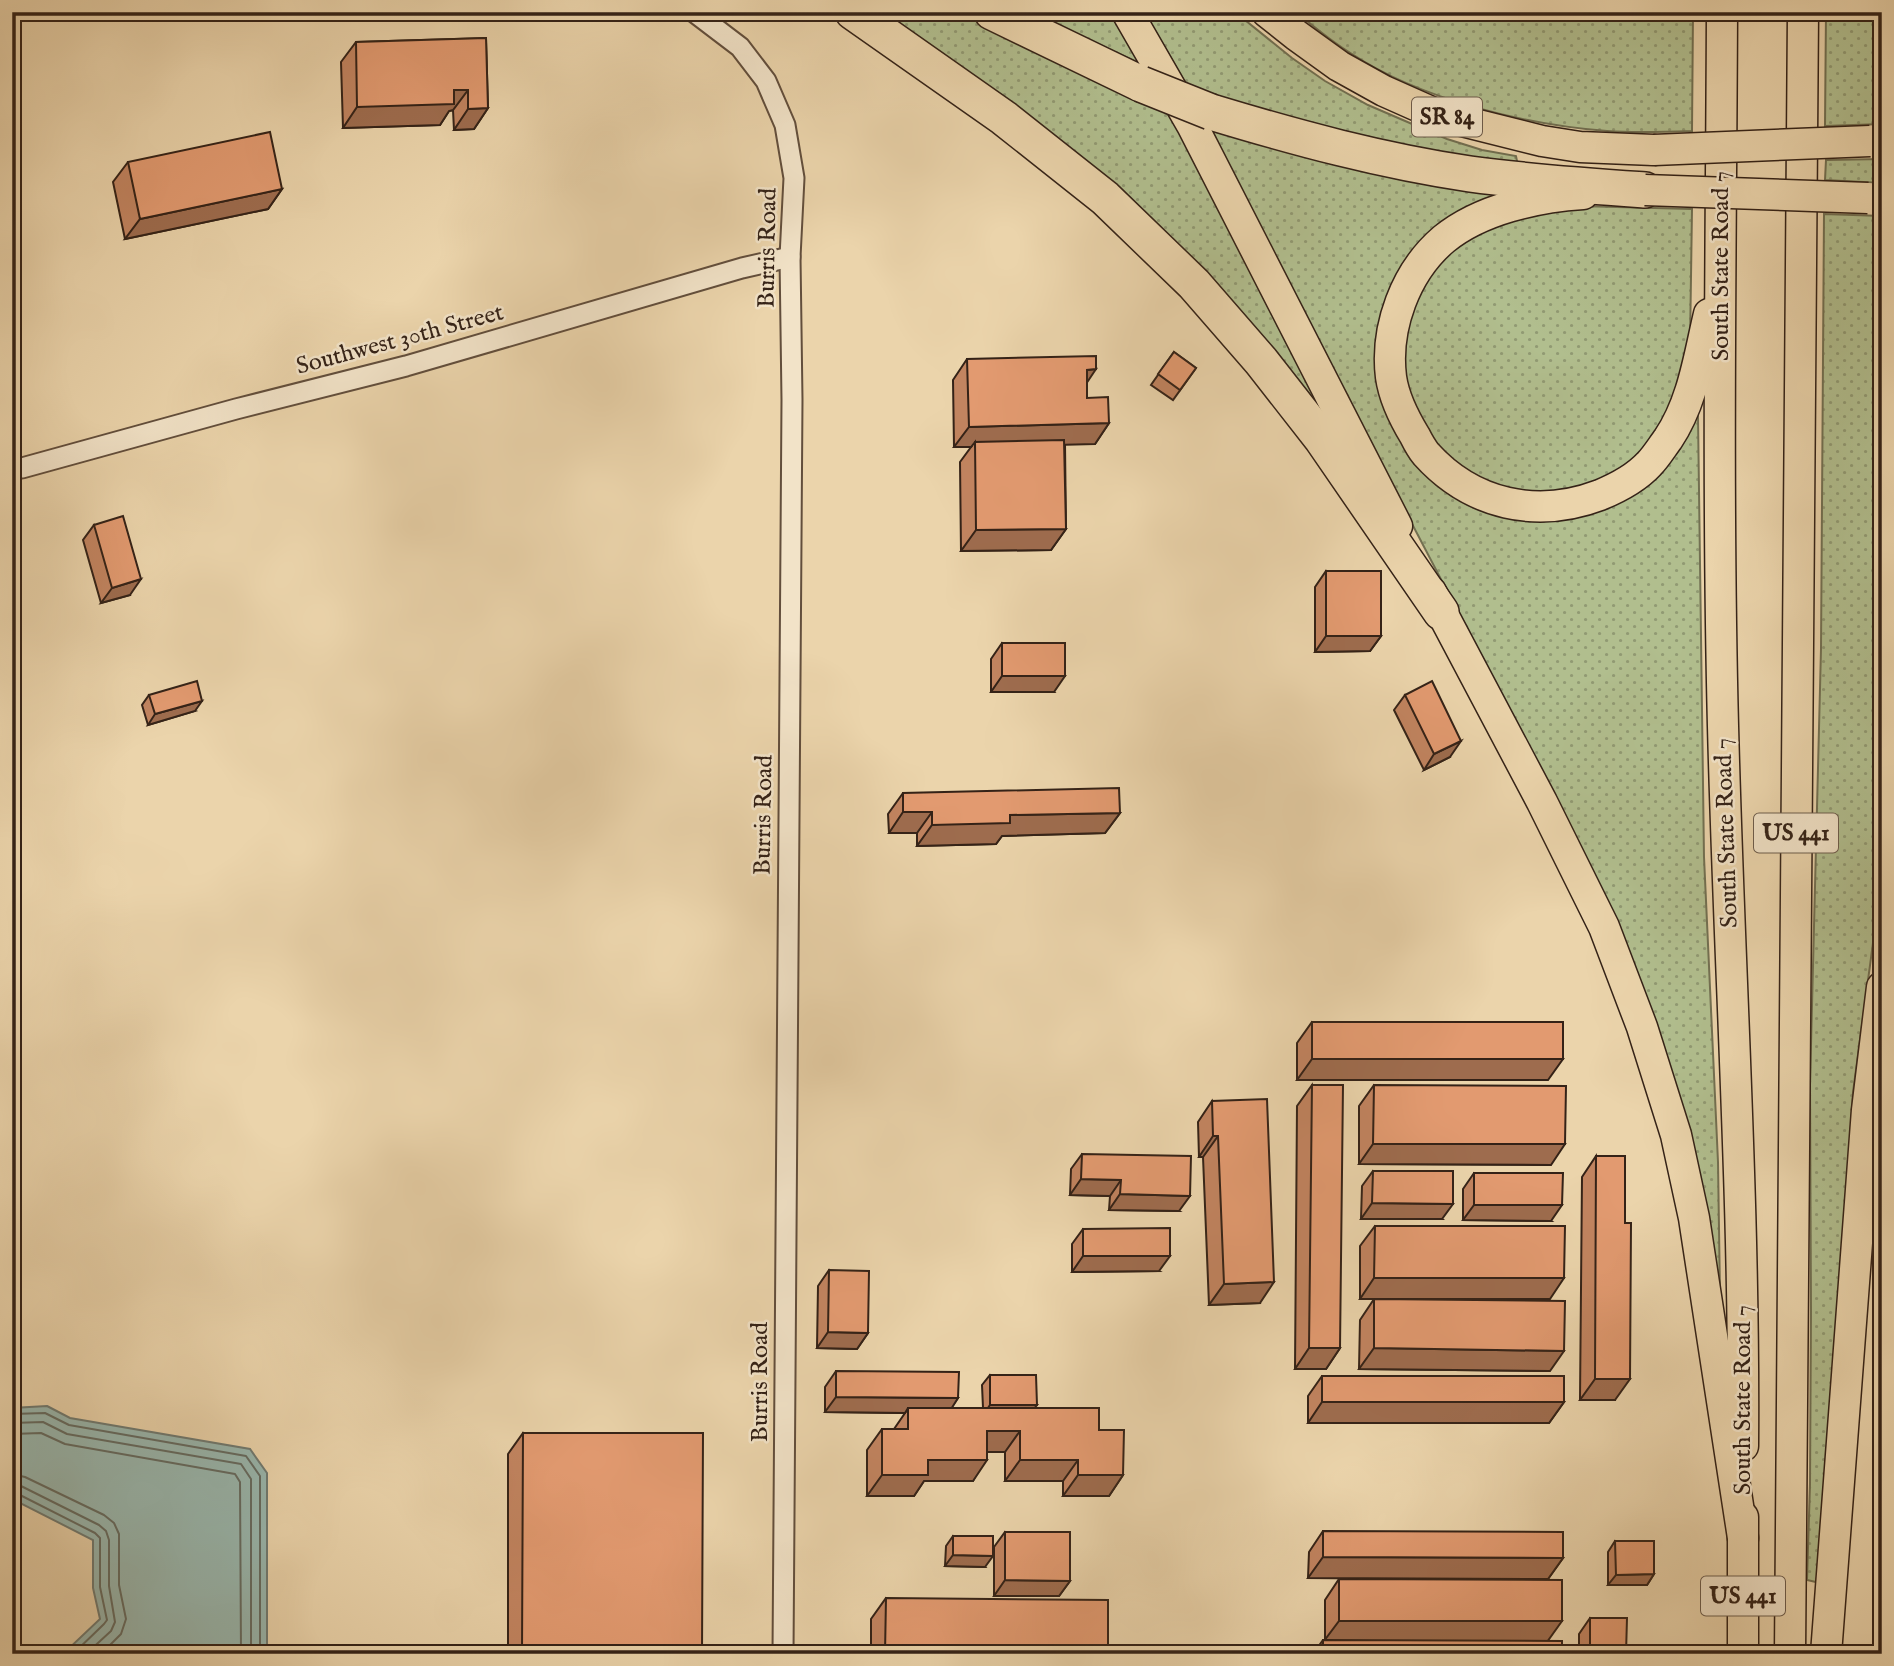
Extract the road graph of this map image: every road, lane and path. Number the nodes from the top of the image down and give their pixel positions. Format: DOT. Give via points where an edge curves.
graph roads {
  1 [pos="694,12"];
  2 [pos="853,12"];
  3 [pos="992,12"];
  4 [pos="1127,12"];
  5 [pos="1267,12"];
  6 [pos="1722,12"];
  7 [pos="1803,12"];
  8 [pos="1876,141"];
  9 [pos="1645,190"];
  10 [pos="1875,198"];
  11 [pos="790,257"];
  12 [pos="1721,262"];
  13 [pos="22,468"];
  14 [pos="1441,612"];
  15 [pos="1882,987"];
  16 [pos="1882,1147"];
  17 [pos="1854,1272"];
  18 [pos="1743,1538"];
  19 [pos="783,1654"];
  20 [pos="1742,1654"];
  21 [pos="1790,1654"];
  22 [pos="1826,1654"];
  1 -- 11 [label="street, Burris Road" via="740,47 766,80 785,125 794,177"];
  2 -- 14 [label="highway" via="1004,118 1105,198 1194,284 1322,439"];
  3 -- 9 [label="highway, bridge" via="1141,84 1296,138 1457,171"];
  4 -- 14 [label="main road" via="1192,125"];
  5 -- 8 [label="main road, SR 84, bridge" via="1339,66 1384,92 1438,115 1555,143 1654,149"];
  6 -- 12 [label="main road, South State Road 7 / US 441"];
  7 -- 21 [label="main road, South State Road 7 / US 441"];
  9 -- 10 [label="main road, bridge"];
  9 -- 12 [label="main road" via="1566,195 1510,206 1466,226 1427,256 1398,309 1390,345 1391,379 1404,418 1425,453 1483,496 1516,505 1552,507 1616,488 1648,465 1670,437 1688,400"];
  11 -- 13 [label="street, Southwest 30th Street"];
  11 -- 19 [label="street, Burris Road"];
  12 -- 18 [label="main road, South State Road 7 / US 441" via="1720,578 1742,1215"];
  14 -- 18 [label="main road" via="1604,927 1643,1027 1676,1135 1694,1218"];
  15 -- 17 [label="main road"];
  16 -- 17 [label="main road"];
  17 -- 22 [label="main road"];
  18 -- 20 [label="main road, South State Road 7 / US 441"];
}
